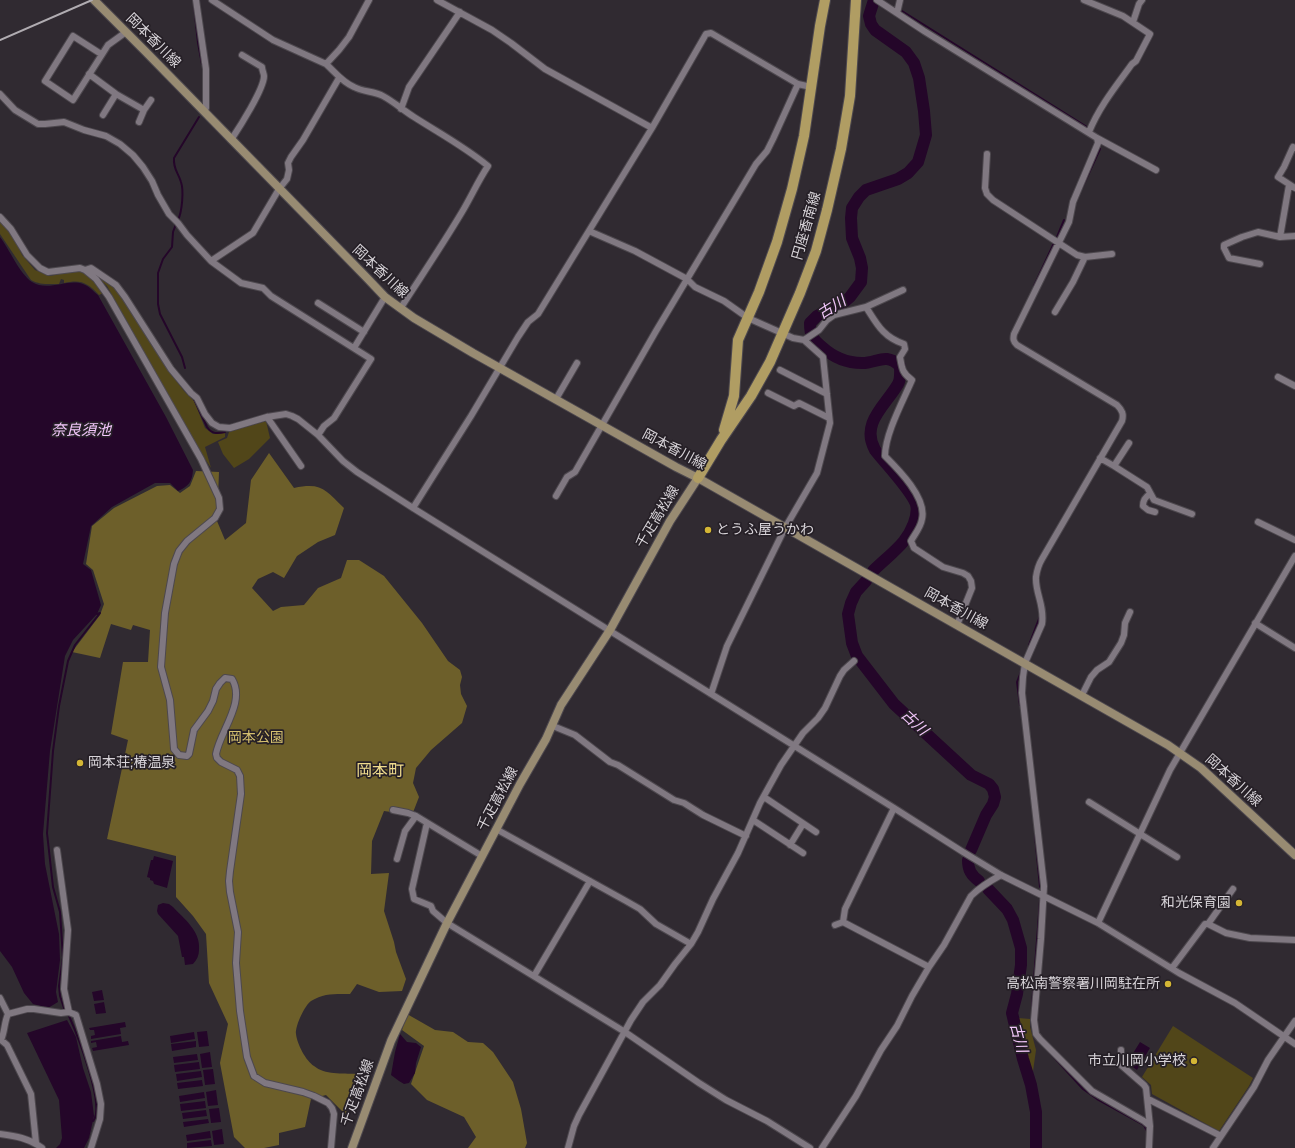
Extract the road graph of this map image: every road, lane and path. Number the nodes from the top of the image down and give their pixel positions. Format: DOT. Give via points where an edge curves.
graph roads {
  1 [pos="196,0"];
  2 [pos="212,0"];
  3 [pos="369,0"];
  4 [pos="437,0"];
  5 [pos="819,0"];
  6 [pos="825,0"];
  7 [pos="856,0"];
  8 [pos="900,0"];
  9 [pos="1084,0"];
  10 [pos="1142,0"];
  11 [pos="96,1"];
  12 [pos="879,1"];
  13 [pos="460,12"];
  14 [pos="897,13"];
  15 [pos="1133,22"];
  16 [pos="820,26"];
  17 [pos="126,32"];
  18 [pos="101,54"];
  19 [pos="242,55"];
  20 [pos="326,64"];
  21 [pos="89,74"];
  22 [pos="339,78"];
  23 [pos="798,84"];
  24 [pos="811,87"];
  25 [pos="0,94"];
  26 [pos="116,94"];
  27 [pos="151,100"];
  28 [pos="400,108"];
  29 [pos="144,110"];
  30 [pos="204,112"];
  31 [pos="103,115"];
  32 [pos="139,122"];
  33 [pos="652,128"];
  34 [pos="1089,132"];
  35 [pos="1097,138"];
  36 [pos="232,140"];
  37 [pos="1295,148"];
  38 [pos="986,154"];
  39 [pos="1156,170"];
  40 [pos="1292,186"];
  41 [pos="279,189"];
  42 [pos="0,217"];
  43 [pos="589,231"];
  44 [pos="1295,236"];
  45 [pos="1280,237"];
  46 [pos="1058,243"];
  47 [pos="1112,254"];
  48 [pos="1085,257"];
  49 [pos="211,261"];
  50 [pos="1260,264"];
  51 [pos="85,270"];
  52 [pos="687,279"];
  53 [pos="903,290"];
  54 [pos="385,297"];
  55 [pos="318,303"];
  56 [pos="866,307"];
  57 [pos="399,308"];
  58 [pos="1055,312"];
  59 [pos="748,318"];
  60 [pos="364,332"];
  61 [pos="783,334"];
  62 [pos="806,339"];
  63 [pos="354,348"];
  64 [pos="577,363"];
  65 [pos="500,368"];
  66 [pos="780,370"];
  67 [pos="1278,377"];
  68 [pos="1295,386"];
  69 [pos="768,393"];
  70 [pos="827,394"];
  71 [pos="556,399"];
  72 [pos="267,417"];
  73 [pos="829,418"];
  74 [pos="601,425"];
  75 [pos="318,435"];
  76 [pos="721,440"];
  77 [pos="1129,443"];
  78 [pos="1100,458"];
  79 [pos="301,466"];
  80 [pos="1114,466"];
  81 [pos="698,478"];
  82 [pos="1150,494"];
  83 [pos="556,496"];
  84 [pos="413,508"];
  85 [pos="1155,512"];
  86 [pos="1192,514"];
  87 [pos="1258,522"];
  88 [pos="785,528"];
  89 [pos="1295,540"];
  90 [pos="1295,556"];
  91 [pos="1130,612"];
  92 [pos="1255,623"];
  93 [pos="957,625"];
  94 [pos="610,630"];
  95 [pos="1295,648"];
  96 [pos="854,661"];
  97 [pos="1025,663"];
  98 [pos="711,694"];
  99 [pos="1082,695"];
  100 [pos="553,726"];
  101 [pos="795,746"];
  102 [pos="1180,752"];
  103 [pos="764,796"];
  104 [pos="1089,802"];
  105 [pos="894,808"];
  106 [pos="393,810"];
  107 [pos="416,816"];
  108 [pos="753,820"];
  109 [pos="427,823"];
  110 [pos="804,824"];
  111 [pos="496,829"];
  112 [pos="816,832"];
  113 [pos="1140,834"];
  114 [pos="746,836"];
  115 [pos="790,845"];
  116 [pos="57,850"];
  117 [pos="802,853"];
  118 [pos="1295,855"];
  119 [pos="482,856"];
  120 [pos="1177,857"];
  121 [pos="397,859"];
  122 [pos="1001,875"];
  123 [pos="590,881"];
  124 [pos="1233,889"];
  125 [pos="1044,897"];
  126 [pos="843,922"];
  127 [pos="447,923"];
  128 [pos="1098,923"];
  129 [pos="1208,924"];
  130 [pos="835,925"];
  131 [pos="1295,940"];
  132 [pos="691,944"];
  133 [pos="929,967"];
  134 [pos="1172,968"];
  135 [pos="534,976"];
  136 [pos="0,998"];
  137 [pos="69,1012"];
  138 [pos="8,1014"];
  139 [pos="1295,1021"];
  140 [pos="625,1032"];
  141 [pos="1285,1037"];
  142 [pos="1,1040"];
  143 [pos="1295,1044"];
  144 [pos="1121,1050"];
  145 [pos="1148,1099"];
  146 [pos="1150,1126"];
  147 [pos="0,1134"];
  148 [pos="1221,1136"];
  149 [pos="36,1143"];
  150 [pos="42,1148"];
  151 [pos="91,1148"];
  152 [pos="331,1148"];
  153 [pos="352,1148"];
  154 [pos="568,1148"];
  155 [pos="810,1148"];
  156 [pos="822,1148"];
  157 [pos="1149,1148"];
  158 [pos="1213,1148"];
  1 -- 30 [label="street" via="206,69"];
  2 -- 20 [label="street" via="273,40"];
  3 -- 20 [label="street" via="349,37"];
  4 -- 13 [label="street"];
  5 -- 16 [label="main road"];
  6 -- 16 [label="main road, 円座香南線"];
  7 -- 61 [label="main road, 円座香南線" via="850,96 841,149 816,251"];
  8 -- 14 [label="street"];
  9 -- 15 [label="street"];
  10 -- 15 [label="street"];
  11 -- 17 [label="main road, 岡本香川線"];
  12 -- 14 [label="street"];
  13 -- 28 [label="street" via="409,87"];
  13 -- 33 [label="street" via="492,30 545,69"];
  14 -- 34 [label="street"];
  15 -- 34 [label="street" via="1150,34 1136,61 1101,108"];
  16 -- 24 [label="main road, 円座香南線"];
  17 -- 18 [label="street" via="108,45"];
  17 -- 30 [label="main road, 岡本香川線"];
  18 -- 21 [label="street"];
  18 -- 21 [label="street" via="74,36 45,81 73,100"];
  19 -- 36 [label="street" via="262,67 264,77"];
  20 -- 22 [label="street"];
  21 -- 26 [label="street"];
  22 -- 28 [label="street" via="354,88 383,96"];
  22 -- 41 [label="street" via="291,157 287,179"];
  23 -- 24 [label="street"];
  23 -- 33 [label="street" via="711,33 706,34"];
  23 -- 52 [label="street" via="767,151 756,164"];
  24 -- 59 [label="main road, 円座香南線" via="804,136 792,189 777,242"];
  25 -- 49 [label="street" via="15,110 38,124 64,122 106,136 120,144 143,167 169,214"];
  26 -- 29 [label="street"];
  26 -- 31 [label="street"];
  27 -- 29 [label="street"];
  28 -- 57 [label="street" via="469,151 488,166 472,197"];
  29 -- 32 [label="street"];
  30 -- 36 [label="main road, 岡本香川線"];
  33 -- 43 [label="street"];
  34 -- 35 [label="street"];
  35 -- 39 [label="street"];
  35 -- 46 [label="street" via="1098,143 1073,202 1069,222"];
  36 -- 41 [label="main road, 岡本香川線"];
  37 -- 40 [label="street" via="1293,147 1278,177"];
  38 -- 46 [label="street" via="987,194"];
  40 -- 45 [label="street"];
  41 -- 49 [label="street" via="253,233"];
  41 -- 54 [label="main road, 岡本香川線"];
  42 -- 51 [label="street" via="11,229 27,255 40,268 48,272 80,268"];
  43 -- 52 [label="street" via="635,251"];
  43 -- 65 [label="street" via="538,314 528,322"];
  44 -- 45 [label="street"];
  45 -- 50 [label="street" via="1258,232 1224,245 1229,258"];
  46 -- 48 [label="street"];
  46 -- 78 [label="street" via="1013,339 1017,345 1121,409 1122,421"];
  47 -- 48 [label="street"];
  48 -- 58 [label="street"];
  49 -- 63 [label="street" via="241,283 263,288 271,296"];
  51 -- 72 [label="street" via="91,268 116,285 171,369 197,398 212,423 230,428"];
  51 -- 152 [label="street" via="96,279 109,297 201,459 219,498 220,509 216,518 187,541 179,551 164,613 161,667 170,700 174,749 179,755 189,754 194,730 213,701 216,689 225,678 232,679 236,700 216,754 221,762 237,770 240,776 229,881 238,932 236,963 240,1011 248,1057 254,1076 259,1080 314,1096 328,1103 334,1114"];
  52 -- 59 [label="street" via="695,287 724,301"];
  52 -- 74 [label="street"];
  53 -- 56 [label="street"];
  54 -- 57 [label="main road, 岡本香川線"];
  54 -- 60 [label="street"];
  55 -- 60 [label="street"];
  56 -- 62 [label="street" via="834,315"];
  56 -- 93 [label="street" via="881,330 893,340 904,344 901,363 904,375 912,380 892,427 885,456 895,465 921,503 923,518 911,541 914,548 943,567 963,573 971,581 972,588"];
  57 -- 65 [label="main road, 岡本香川線"];
  59 -- 61 [label="street"];
  59 -- 76 [label="main road, 円座香南線" via="738,340 734,396"];
  60 -- 63 [label="street"];
  61 -- 62 [label="street"];
  61 -- 76 [label="main road, 円座香南線" via="751,396"];
  62 -- 70 [label="street" via="823,357"];
  63 -- 75 [label="street" via="371,359 334,418"];
  64 -- 71 [label="street"];
  65 -- 71 [label="main road, 岡本香川線"];
  65 -- 84 [label="street"];
  66 -- 70 [label="street"];
  67 -- 68 [label="street"];
  69 -- 73 [label="street" via="794,406 799,403"];
  70 -- 73 [label="street"];
  71 -- 74 [label="main road, 岡本香川線"];
  72 -- 75 [label="street" via="286,414 292,416"];
  72 -- 79 [label="street"];
  73 -- 88 [label="street" via="830,423 817,473"];
  74 -- 81 [label="main road, 岡本香川線"];
  74 -- 83 [label="street" via="574,472 567,477"];
  75 -- 84 [label="street" via="357,472"];
  76 -- 81 [label="main road, 円座香南線"];
  77 -- 80 [label="street"];
  78 -- 80 [label="street"];
  78 -- 97 [label="street" via="1039,565 1036,582 1043,618"];
  80 -- 82 [label="street" via="1147,488"];
  81 -- 88 [label="main road, 岡本香川線"];
  81 -- 94 [label="main road, 千疋高松線" via="670,521"];
  82 -- 85 [label="street" via="1143,502 1143,506"];
  82 -- 86 [label="street" via="1158,502"];
  84 -- 94 [label="street"];
  87 -- 89 [label="street"];
  88 -- 93 [label="main road, 岡本香川線"];
  88 -- 98 [label="street" via="727,646"];
  90 -- 92 [label="street"];
  91 -- 99 [label="street" via="1121,643 1109,662 1091,677"];
  92 -- 95 [label="street"];
  92 -- 102 [label="street"];
  93 -- 97 [label="main road, 岡本香川線"];
  94 -- 98 [label="street"];
  94 -- 100 [label="main road, 千疋高松線" via="562,705"];
  96 -- 101 [label="street" via="844,670 825,708"];
  97 -- 99 [label="main road, 岡本香川線"];
  97 -- 125 [label="street" via="1022,693"];
  98 -- 101 [label="street"];
  99 -- 102 [label="main road, 岡本香川線"];
  100 -- 111 [label="main road, 千疋高松線"];
  100 -- 114 [label="street" via="575,735 610,762 674,800"];
  101 -- 103 [label="street"];
  101 -- 105 [label="street"];
  102 -- 113 [label="street"];
  102 -- 118 [label="main road, 岡本香川線" via="1201,768"];
  103 -- 108 [label="street"];
  103 -- 110 [label="street"];
  104 -- 113 [label="street"];
  105 -- 122 [label="street"];
  105 -- 126 [label="street" via="845,909"];
  106 -- 107 [label="street"];
  107 -- 109 [label="street"];
  107 -- 121 [label="street" via="405,831"];
  108 -- 114 [label="street"];
  108 -- 115 [label="street"];
  109 -- 119 [label="street"];
  109 -- 127 [label="street" via="412,889 414,899 431,906"];
  110 -- 112 [label="street"];
  110 -- 115 [label="street"];
  111 -- 119 [label="main road, 千疋高松線"];
  111 -- 123 [label="street"];
  113 -- 120 [label="street"];
  113 -- 128 [label="street"];
  114 -- 132 [label="street"];
  115 -- 117 [label="street"];
  116 -- 137 [label="street" via="68,930 64,989"];
  119 -- 127 [label="main road, 千疋高松線"];
  122 -- 125 [label="street"];
  122 -- 133 [label="street" via="971,896"];
  123 -- 132 [label="street" via="626,901 656,924"];
  123 -- 135 [label="street"];
  124 -- 129 [label="street"];
  125 -- 128 [label="street"];
  125 -- 146 [label="street" via="1034,1020 1036,1034 1092,1091"];
  126 -- 130 [label="street"];
  126 -- 133 [label="street"];
  127 -- 135 [label="street"];
  127 -- 153 [label="main road, 千疋高松線" via="391,1041"];
  128 -- 134 [label="street"];
  129 -- 131 [label="street" via="1226,933 1250,938"];
  129 -- 134 [label="street" via="1205,924"];
  132 -- 140 [label="street" via="660,985 643,1002"];
  133 -- 156 [label="street" via="856,1096"];
  134 -- 141 [label="street" via="1235,1003"];
  135 -- 140 [label="street"];
  136 -- 138 [label="street"];
  137 -- 138 [label="street" via="27,1009"];
  137 -- 151 [label="street" via="76,1015 101,1104 100,1119"];
  138 -- 142 [label="street"];
  139 -- 141 [label="street"];
  140 -- 154 [label="street" via="579,1115"];
  140 -- 155 [label="street" via="699,1083"];
  141 -- 143 [label="street"];
  141 -- 148 [label="street"];
  142 -- 149 [label="street" via="7,1045 31,1094"];
  144 -- 145 [label="street" via="1121,1065 1144,1085"];
  145 -- 146 [label="street"];
  145 -- 148 [label="street"];
  146 -- 157 [label="street"];
  147 -- 149 [label="street" via="26,1138"];
  148 -- 158 [label="street"];
  149 -- 150 [label="street"];
}
